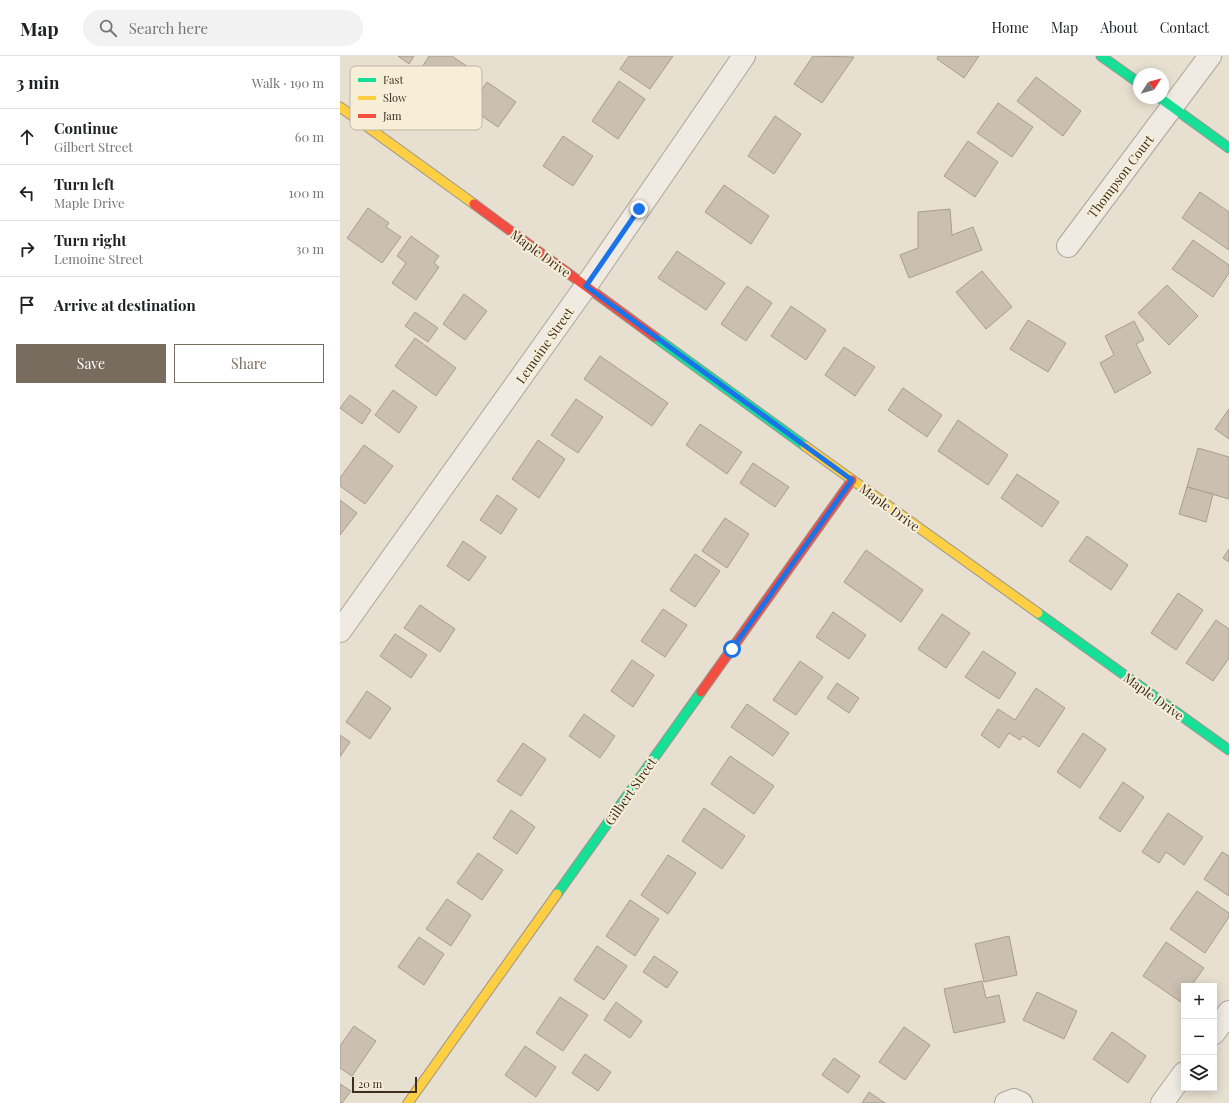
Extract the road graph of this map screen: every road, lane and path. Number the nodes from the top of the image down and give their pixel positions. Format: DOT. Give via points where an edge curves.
graph roads {
  1 [pos="744,56"];
  2 [pos="1101,56"];
  3 [pos="1210,56"];
  4 [pos="1133,79"];
  5 [pos="1169,99"];
  6 [pos="1165,104"];
  7 [pos="1169,104"];
  8 [pos="340,107"];
  9 [pos="350,114"];
  10 [pos="372,130"];
  11 [pos="1229,148"];
  12 [pos="1068,246"];
  13 [pos="586,286"];
  14 [pos="852,480"];
  15 [pos="340,631"];
  16 [pos="1229,750"];
  17 [pos="1229,1012"];
  18 [pos="1217,1029"];
  19 [pos="1181,1077"];
  20 [pos="408,1103"];
  21 [pos="1006,1103"];
  22 [pos="1020,1103"];
  23 [pos="1162,1103"];
  1 -- 13 [label="street, Lemoine Street"];
  2 -- 4 [label="street"];
  3 -- 5 [label="street, Thompson Court"];
  6 -- 12 [label="street, Thompson Court"];
  7 -- 11 [label="street"];
  8 -- 9 [label="street, Maple Drive"];
  10 -- 13 [label="street, Maple Drive"];
  13 -- 14 [label="street, Maple Drive"];
  13 -- 15 [label="street, Lemoine Street"];
  14 -- 16 [label="street, Maple Drive"];
  14 -- 20 [label="street, Gilbert Street"];
  17 -- 18 [label="street"];
  19 -- 23 [label="street"];
  21 -- 22 [label="street" via="1014,1100"];
}
